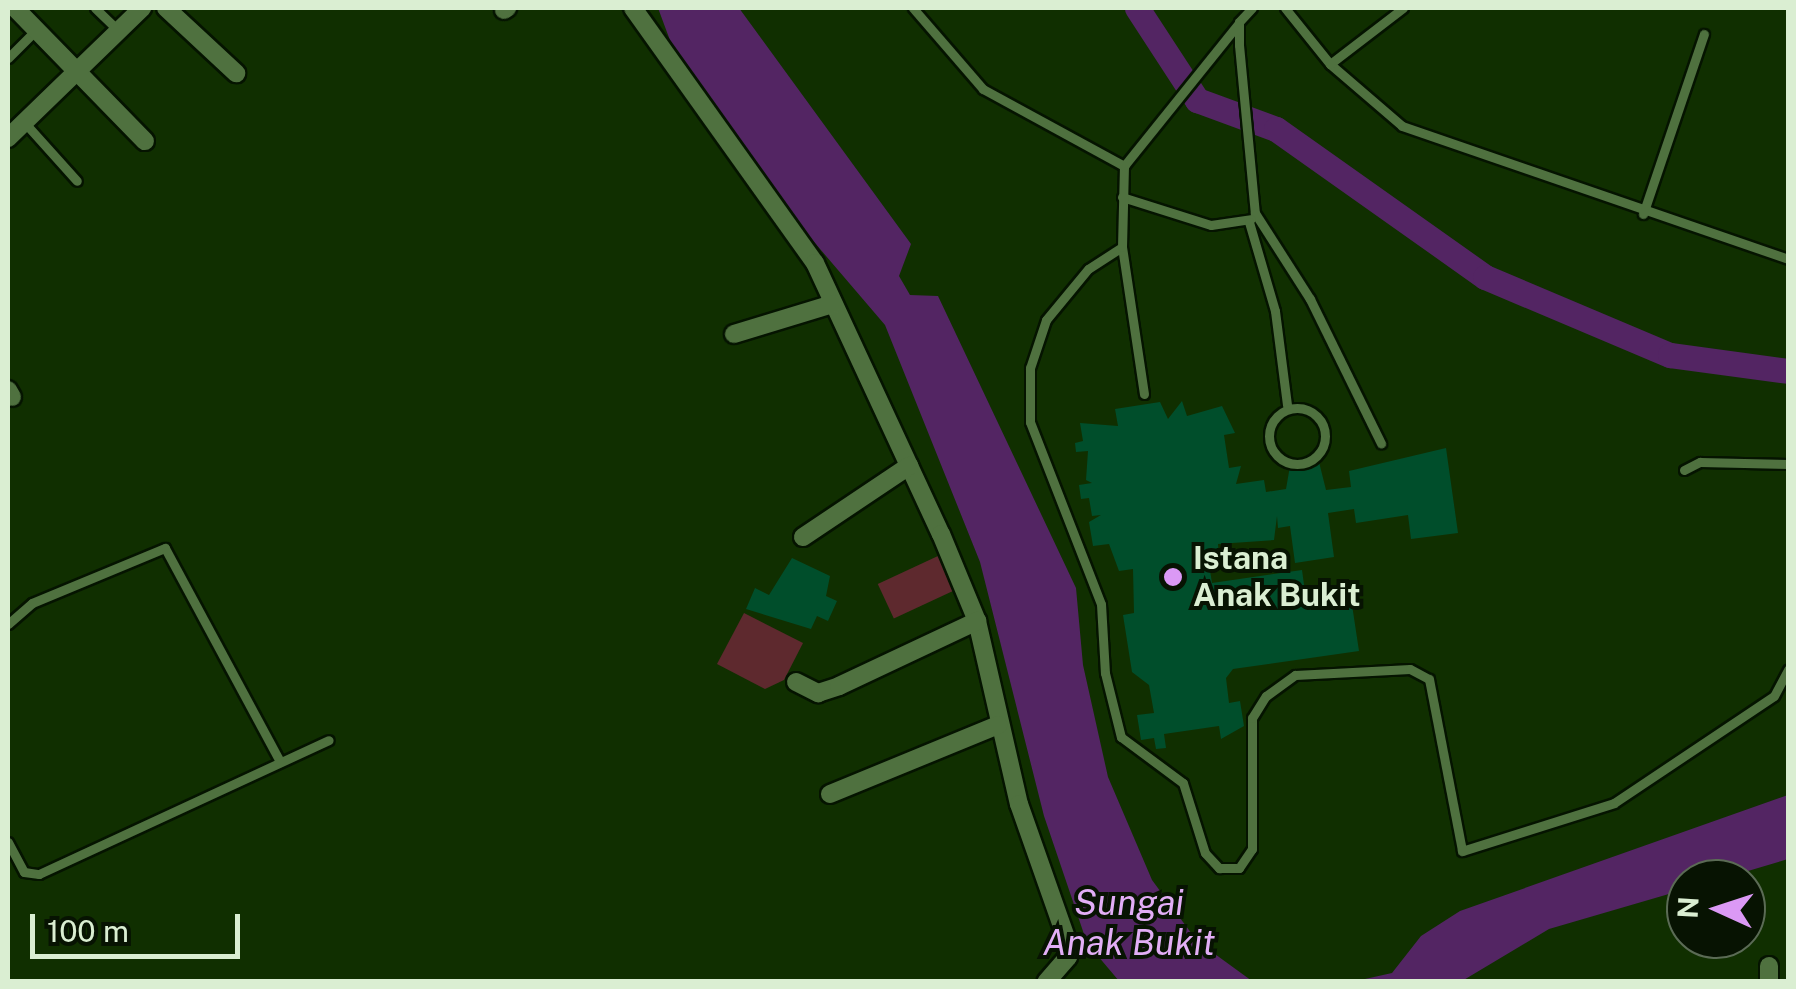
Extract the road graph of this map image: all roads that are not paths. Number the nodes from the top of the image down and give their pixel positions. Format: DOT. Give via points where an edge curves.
graph roads {
  1 [pos="15,8"];
  2 [pos="95,8"];
  3 [pos="142,8"];
  4 [pos="166,8"];
  5 [pos="632,8"];
  6 [pos="913,8"];
  7 [pos="1252,8"];
  8 [pos="1286,8"];
  9 [pos="1403,8"];
  10 [pos="1239,22"];
  11 [pos="37,29"];
  12 [pos="118,30"];
  13 [pos="1704,34"];
  14 [pos="8,58"];
  15 [pos="1330,64"];
  16 [pos="78,68"];
  17 [pos="236,73"];
  18 [pos="24,122"];
  19 [pos="8,138"];
  20 [pos="145,141"];
  21 [pos="1124,166"];
  22 [pos="77,181"];
  23 [pos="1122,196"];
  24 [pos="1643,214"];
  25 [pos="1252,218"];
  26 [pos="1122,248"];
  27 [pos="1788,259"];
  28 [pos="832,304"];
  29 [pos="734,334"];
  30 [pos="1144,394"];
  31 [pos="1287,405"];
  32 [pos="1382,444"];
  33 [pos="1788,464"];
  34 [pos="909,466"];
  35 [pos="1684,470"];
  36 [pos="804,537"];
  37 [pos="978,621"];
  38 [pos="8,624"];
  39 [pos="1788,670"];
  40 [pos="796,682"];
  41 [pos="1774,696"];
  42 [pos="1788,696"];
  43 [pos="998,724"];
  44 [pos="329,740"];
  45 [pos="280,762"];
  46 [pos="830,794"];
  47 [pos="8,842"];
  48 [pos="1046,982"];
  1 -- 11 [label="street"];
  2 -- 12 [label="lane"];
  3 -- 12 [label="street"];
  4 -- 17 [label="street"];
  5 -- 28 [label="street" via="816,262"];
  6 -- 21 [label="lane" via="982,89"];
  7 -- 10 [label="lane"];
  8 -- 15 [label="lane"];
  9 -- 15 [label="lane"];
  10 -- 21 [label="lane"];
  10 -- 25 [label="lane" via="1256,182"];
  11 -- 14 [label="lane"];
  11 -- 16 [label="street"];
  12 -- 16 [label="street"];
  13 -- 24 [label="lane"];
  15 -- 24 [label="lane" via="1402,126"];
  16 -- 18 [label="street"];
  16 -- 20 [label="street"];
  18 -- 19 [label="street"];
  18 -- 22 [label="lane"];
  21 -- 23 [label="lane"];
  23 -- 25 [label="lane" via="1180,219"];
  23 -- 26 [label="lane"];
  24 -- 27 [label="lane"];
  25 -- 31 [label="lane" via="1275,311"];
  25 -- 32 [label="lane" via="1310,298"];
  26 -- 30 [label="lane"];
  26 -- 41 [label="lane" via="1088,268 1046,320 1030,368 1030,422 1100,604 1105,673 1122,737 1182,783 1205,853 1219,868 1239,868 1252,849 1252,718 1266,696 1295,676 1410,669 1429,679 1462,851 1614,803"];
  28 -- 29 [label="street"];
  28 -- 34 [label="street"];
  31 -- 31 [label="lane" via="1269,454 1286,462 1314,458 1325,444 1321,418"];
  33 -- 35 [label="lane" via="1700,462"];
  34 -- 36 [label="street"];
  34 -- 37 [label="street"];
  37 -- 40 [label="street" via="839,686 818,693"];
  37 -- 43 [label="street"];
  38 -- 45 [label="lane" via="32,603 165,548"];
  39 -- 41 [label="lane"];
  41 -- 42 [label="lane"];
  43 -- 46 [label="street"];
  43 -- 48 [label="street" via="1032,850 1068,943 1068,957"];
  44 -- 45 [label="lane"];
  45 -- 47 [label="lane" via="38,874 24,872"];
}
